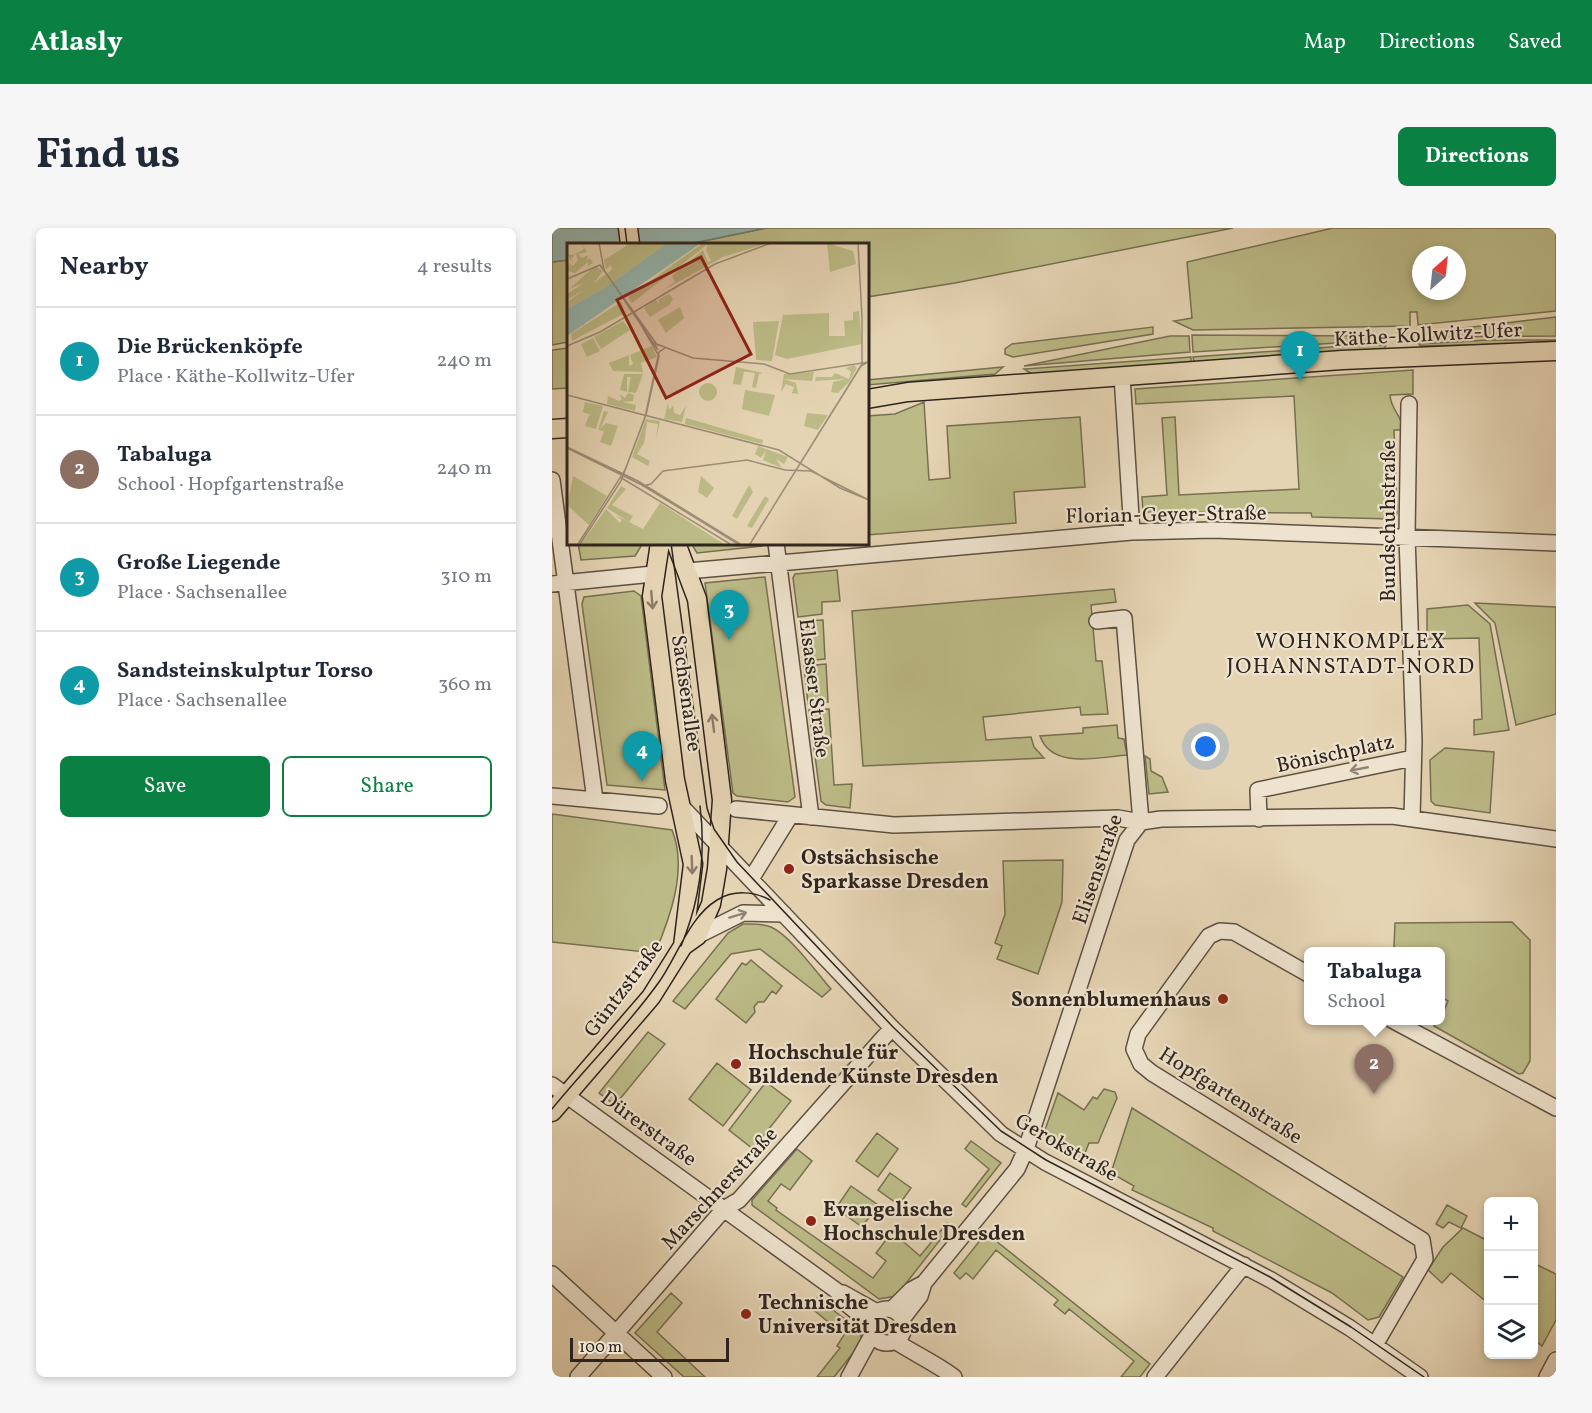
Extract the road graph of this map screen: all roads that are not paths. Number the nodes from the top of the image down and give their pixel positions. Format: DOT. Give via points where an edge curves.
graph roads {
  1 [pos="628,228"];
  2 [pos="630,243"];
  3 [pos="1556,351"];
  4 [pos="1122,376"];
  5 [pos="868,399"];
  6 [pos="1409,404"];
  7 [pos="567,428"];
  8 [pos="552,429"];
  9 [pos="552,480"];
  10 [pos="1132,532"];
  11 [pos="1407,536"];
  12 [pos="1556,543"];
  13 [pos="660,544"];
  14 [pos="676,544"];
  15 [pos="776,544"];
  16 [pos="778,564"];
  17 [pos="687,571"];
  18 [pos="653,574"];
  19 [pos="560,583"];
  20 [pos="1096,621"];
  21 [pos="1413,758"];
  22 [pos="552,796"];
  23 [pos="596,800"];
  24 [pos="659,806"];
  25 [pos="729,810"];
  26 [pos="681,811"];
  27 [pos="790,816"];
  28 [pos="811,817"];
  29 [pos="1259,819"];
  30 [pos="1412,819"];
  31 [pos="1141,822"];
  32 [pos="1556,839"];
  33 [pos="719,844"];
  34 [pos="751,879"];
  35 [pos="784,914"];
  36 [pos="690,941"];
  37 [pos="1304,972"];
  38 [pos="1401,1025"];
  39 [pos="892,1028"];
  40 [pos="560,1089"];
  41 [pos="1556,1108"];
  42 [pos="552,1112"];
  43 [pos="1025,1151"];
  44 [pos="724,1209"];
  45 [pos="1244,1265"];
  46 [pos="552,1274"];
  47 [pos="887,1327"];
  48 [pos="616,1334"];
  49 [pos="1374,1345"];
  50 [pos="1556,1360"];
  51 [pos="578,1377"];
  52 [pos="664,1377"];
  53 [pos="851,1377"];
  54 [pos="954,1377"];
  55 [pos="1155,1377"];
  56 [pos="1420,1377"];
  57 [pos="1547,1377"];
  1 -- 2 [label="main road"];
  3 -- 4 [label="main road, Käthe-Kollwitz-Ufer" via="1388,357"];
  4 -- 5 [label="main road, Käthe-Kollwitz-Ufer" via="908,392"];
  4 -- 10 [label="street"];
  6 -- 11 [label="street, Bundschuhstraße"];
  7 -- 8 [label="main road"];
  9 -- 19 [label="street"];
  10 -- 11 [label="street, Florian-Geyer-Straße" via="1213,530"];
  10 -- 16 [label="street, Florian-Geyer-Straße"];
  11 -- 12 [label="street, Florian-Geyer-Straße" via="1427,540"];
  11 -- 21 [label="street, Bundschuhstraße"];
  13 -- 18 [label="main road, Sachsenallee"];
  14 -- 17 [label="main road, Sachsenallee"];
  15 -- 16 [label="street, Elsasser Straße"];
  16 -- 17 [label="street, Florian-Geyer-Straße"];
  16 -- 28 [label="street, Elsasser Straße"];
  25 -- 17 [label="main road, Sachsenallee, one-way" via="721,780 698,610"];
  18 -- 19 [label="street"];
  18 -- 26 [label="main road, Sachsenallee, one-way" via="653,606"];
  19 -- 23 [label="street"];
  20 -- 31 [label="street, Elisenstraße" via="1124,618"];
  21 -- 29 [label="street, Bönischplatz, one-way" via="1258,790"];
  21 -- 30 [label="street, Bundschuhstraße"];
  22 -- 23 [label="street"];
  23 -- 24 [label="street"];
  25 -- 27 [label="street"];
  25 -- 33 [label="main road, Sachsenallee"];
  26 -- 33 [label="street, Gerokstraße"];
  26 -- 36 [label="main road, Güntzstraße, one-way" via="693,864"];
  27 -- 28 [label="street"];
  27 -- 34 [label="street"];
  28 -- 31 [label="street" via="894,825 1118,818"];
  29 -- 30 [label="street"];
  29 -- 31 [label="street"];
  30 -- 32 [label="street"];
  31 -- 43 [label="street, Elisenstraße" via="1127,840"];
  33 -- 34 [label="street, Gerokstraße"];
  33 -- 36 [label="main road, Güntzstraße" via="714,894"];
  34 -- 35 [label="street, Gerokstraße"];
  36 -- 35 [label="street, one-way" via="743,913"];
  35 -- 39 [label="street, Gerokstraße"];
  36 -- 40 [label="main road, Güntzstraße" via="651,997"];
  37 -- 49 [label="street, Hopfgartenstraße" via="1234,932 1220,931 1209,936 1138,1034 1134,1049 1141,1064 1152,1073 1422,1240 1425,1259"];
  38 -- 41 [label="street"];
  39 -- 43 [label="street, Gerokstraße" via="1001,1134"];
  39 -- 44 [label="street, Marschnerstraße" via="739,1200"];
  40 -- 42 [label="main road, Güntzstraße"];
  40 -- 44 [label="street, Dürerstraße"];
  43 -- 45 [label="street, Gerokstraße"];
  43 -- 47 [label="street, Elisenstraße" via="1014,1174 924,1283 911,1290"];
  44 -- 47 [label="street, Dürerstraße" via="837,1291 843,1301"];
  44 -- 48 [label="street, Marschnerstraße"];
  45 -- 49 [label="street, Gerokstraße"];
  45 -- 55 [label="street"];
  46 -- 48 [label="street"];
  47 -- 53 [label="street, Elisenstraße"];
  47 -- 54 [label="street, Dürerstraße" via="919,1357 930,1359"];
  48 -- 51 [label="street, Marschnerstraße"];
  48 -- 52 [label="street"];
  49 -- 56 [label="street, Gerokstraße"];
  50 -- 57 [label="street"];
}
